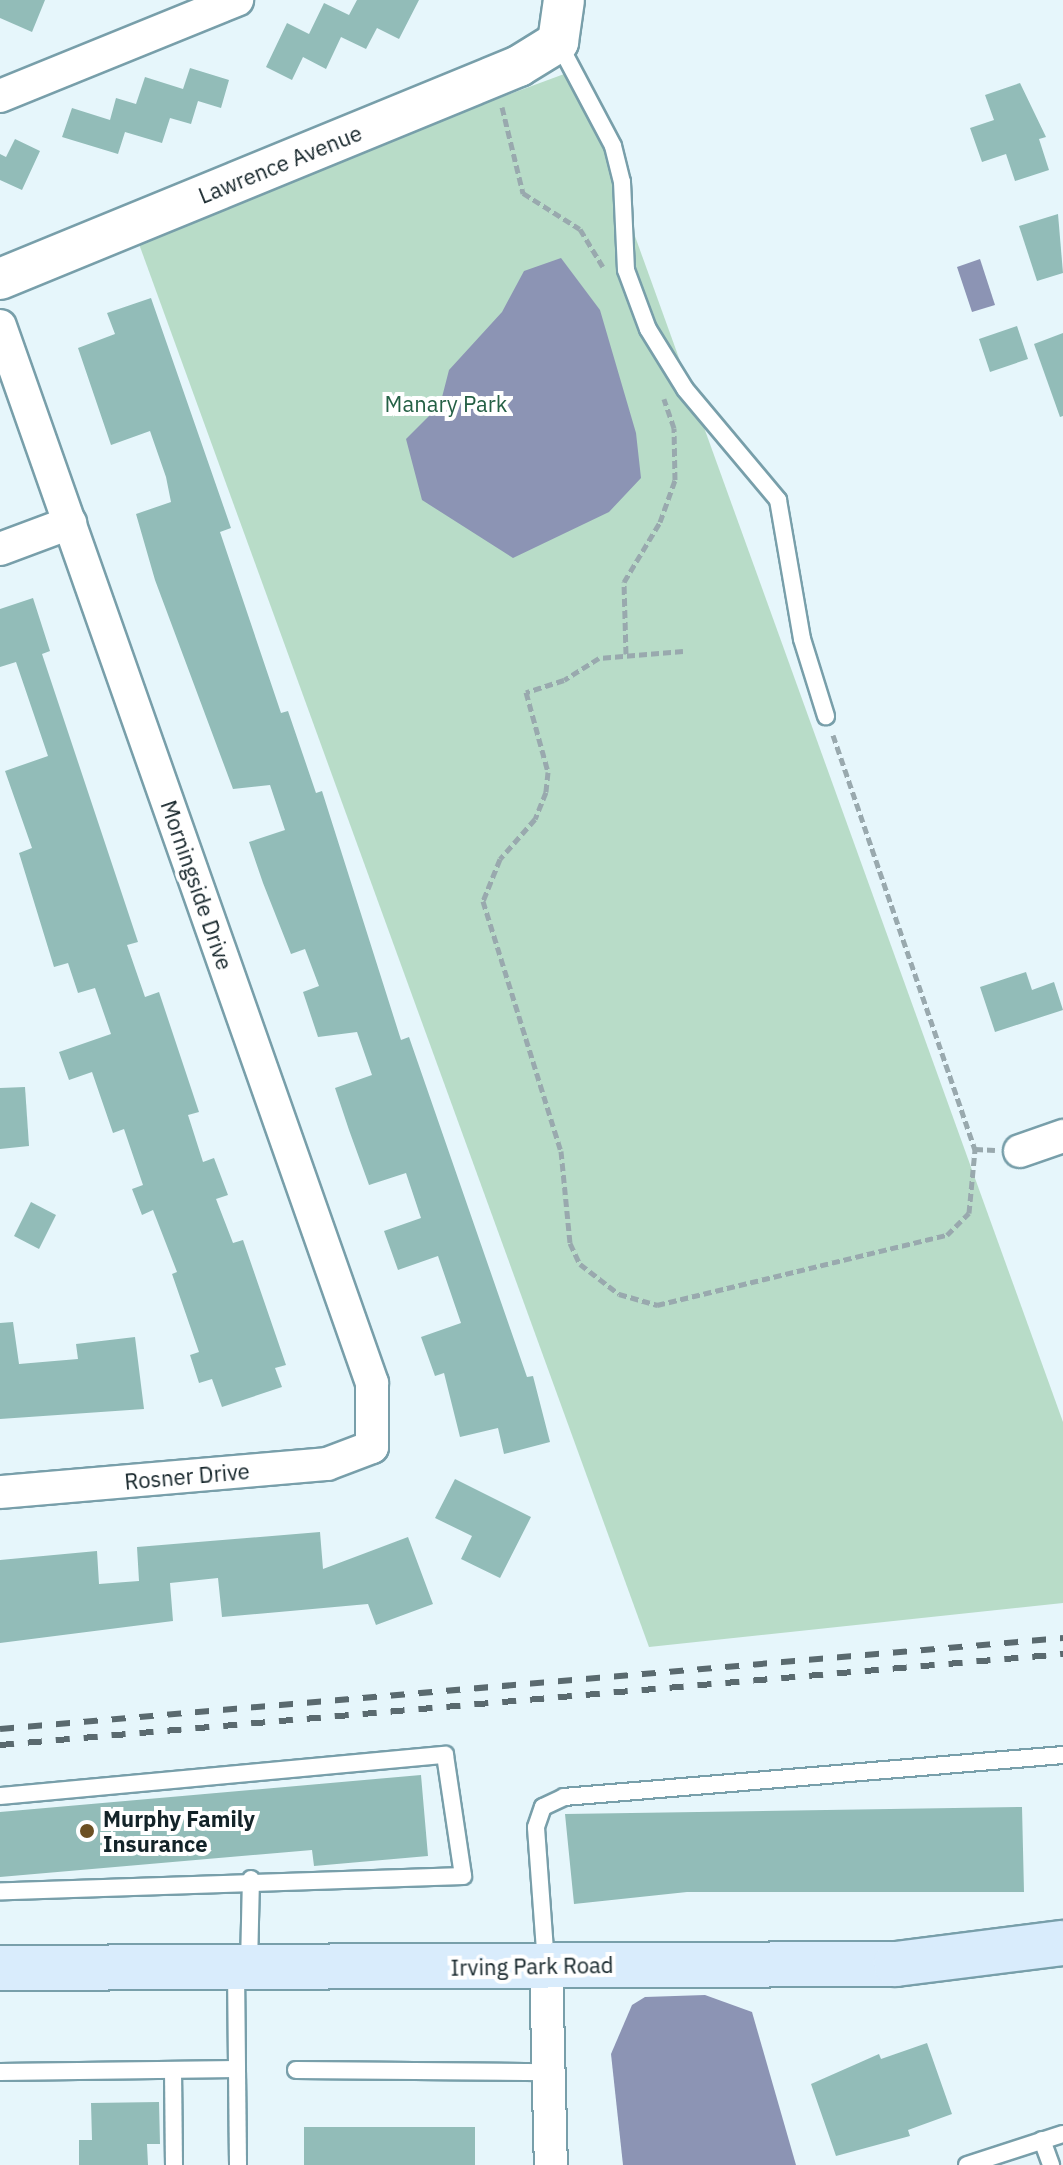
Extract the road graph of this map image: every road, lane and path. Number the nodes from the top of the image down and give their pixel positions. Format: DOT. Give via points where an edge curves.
graph roads {
  1 [pos="237,0"];
  2 [pos="564,0"];
  3 [pos="168,12"];
  4 [pos="558,42"];
  5 [pos="0,96"];
  6 [pos="502,107"];
  7 [pos="607,275"];
  8 [pos="0,279"];
  9 [pos="0,326"];
  10 [pos="656,387"];
  11 [pos="70,523"];
  12 [pos="0,549"];
  13 [pos="683,651"];
  14 [pos="626,654"];
  15 [pos="826,716"];
  16 [pos="1063,1136"];
  17 [pos="975,1149"];
  18 [pos="1020,1151"];
  19 [pos="372,1447"];
  20 [pos="0,1492"];
  21 [pos="1063,1755"];
  22 [pos="0,1796"];
  23 [pos="251,1879"];
  24 [pos="0,1891"];
  25 [pos="1063,1943"];
  26 [pos="546,1966"];
  27 [pos="0,1968"];
  28 [pos="242,1968"];
  29 [pos="237,2069"];
  30 [pos="173,2070"];
  31 [pos="296,2070"];
  32 [pos="0,2072"];
  33 [pos="550,2072"];
  34 [pos="1063,2134"];
  35 [pos="1042,2140"];
  36 [pos="174,2165"];
  37 [pos="238,2165"];
  38 [pos="551,2165"];
  39 [pos="967,2165"];
  40 [pos="1051,2165"];
  1 -- 3 [label="street"];
  2 -- 4 [label="street"];
  3 -- 5 [label="street"];
  4 -- 8 [label="street, Lawrence Avenue" via="495,77"];
  4 -- 15 [label="lane" via="613,146 622,182 626,270 648,329 685,389 778,500 802,639"];
  6 -- 7 [label="path" via="523,193 580,229"];
  9 -- 11 [label="street, Morningside Drive"];
  10 -- 14 [label="path" via="674,428 675,480 660,522 624,582"];
  11 -- 12 [label="street"];
  11 -- 19 [label="street, Morningside Drive" via="372,1383"];
  13 -- 14 [label="path"];
  14 -- 17 [label="path" via="599,658 564,680 526,692 548,772 546,792 535,819 500,859 483,901 561,1151 570,1243 580,1264 619,1294 657,1305 947,1235 969,1213"];
  15 -- 17 [label="path"];
  16 -- 18 [label="street"];
  17 -- 18 [label="path"];
  19 -- 20 [label="street, Rosner Drive" via="327,1464"];
  21 -- 26 [label="lane" via="564,1797 543,1807 536,1827"];
  22 -- 23 [label="lane" via="445,1755 463,1876"];
  23 -- 24 [label="lane"];
  23 -- 28 [label="lane"];
  25 -- 26 [label="main road, Irving Park Road" via="896,1964"];
  26 -- 28 [label="main road, Irving Park Road"];
  26 -- 33 [label="street"];
  27 -- 28 [label="main road, Irving Park Road"];
  28 -- 29 [label="lane"];
  29 -- 30 [label="lane"];
  29 -- 37 [label="lane"];
  30 -- 32 [label="lane"];
  30 -- 36 [label="lane"];
  31 -- 33 [label="lane"];
  33 -- 38 [label="street"];
  34 -- 35 [label="lane"];
  35 -- 39 [label="lane"];
  35 -- 40 [label="lane"];
}
